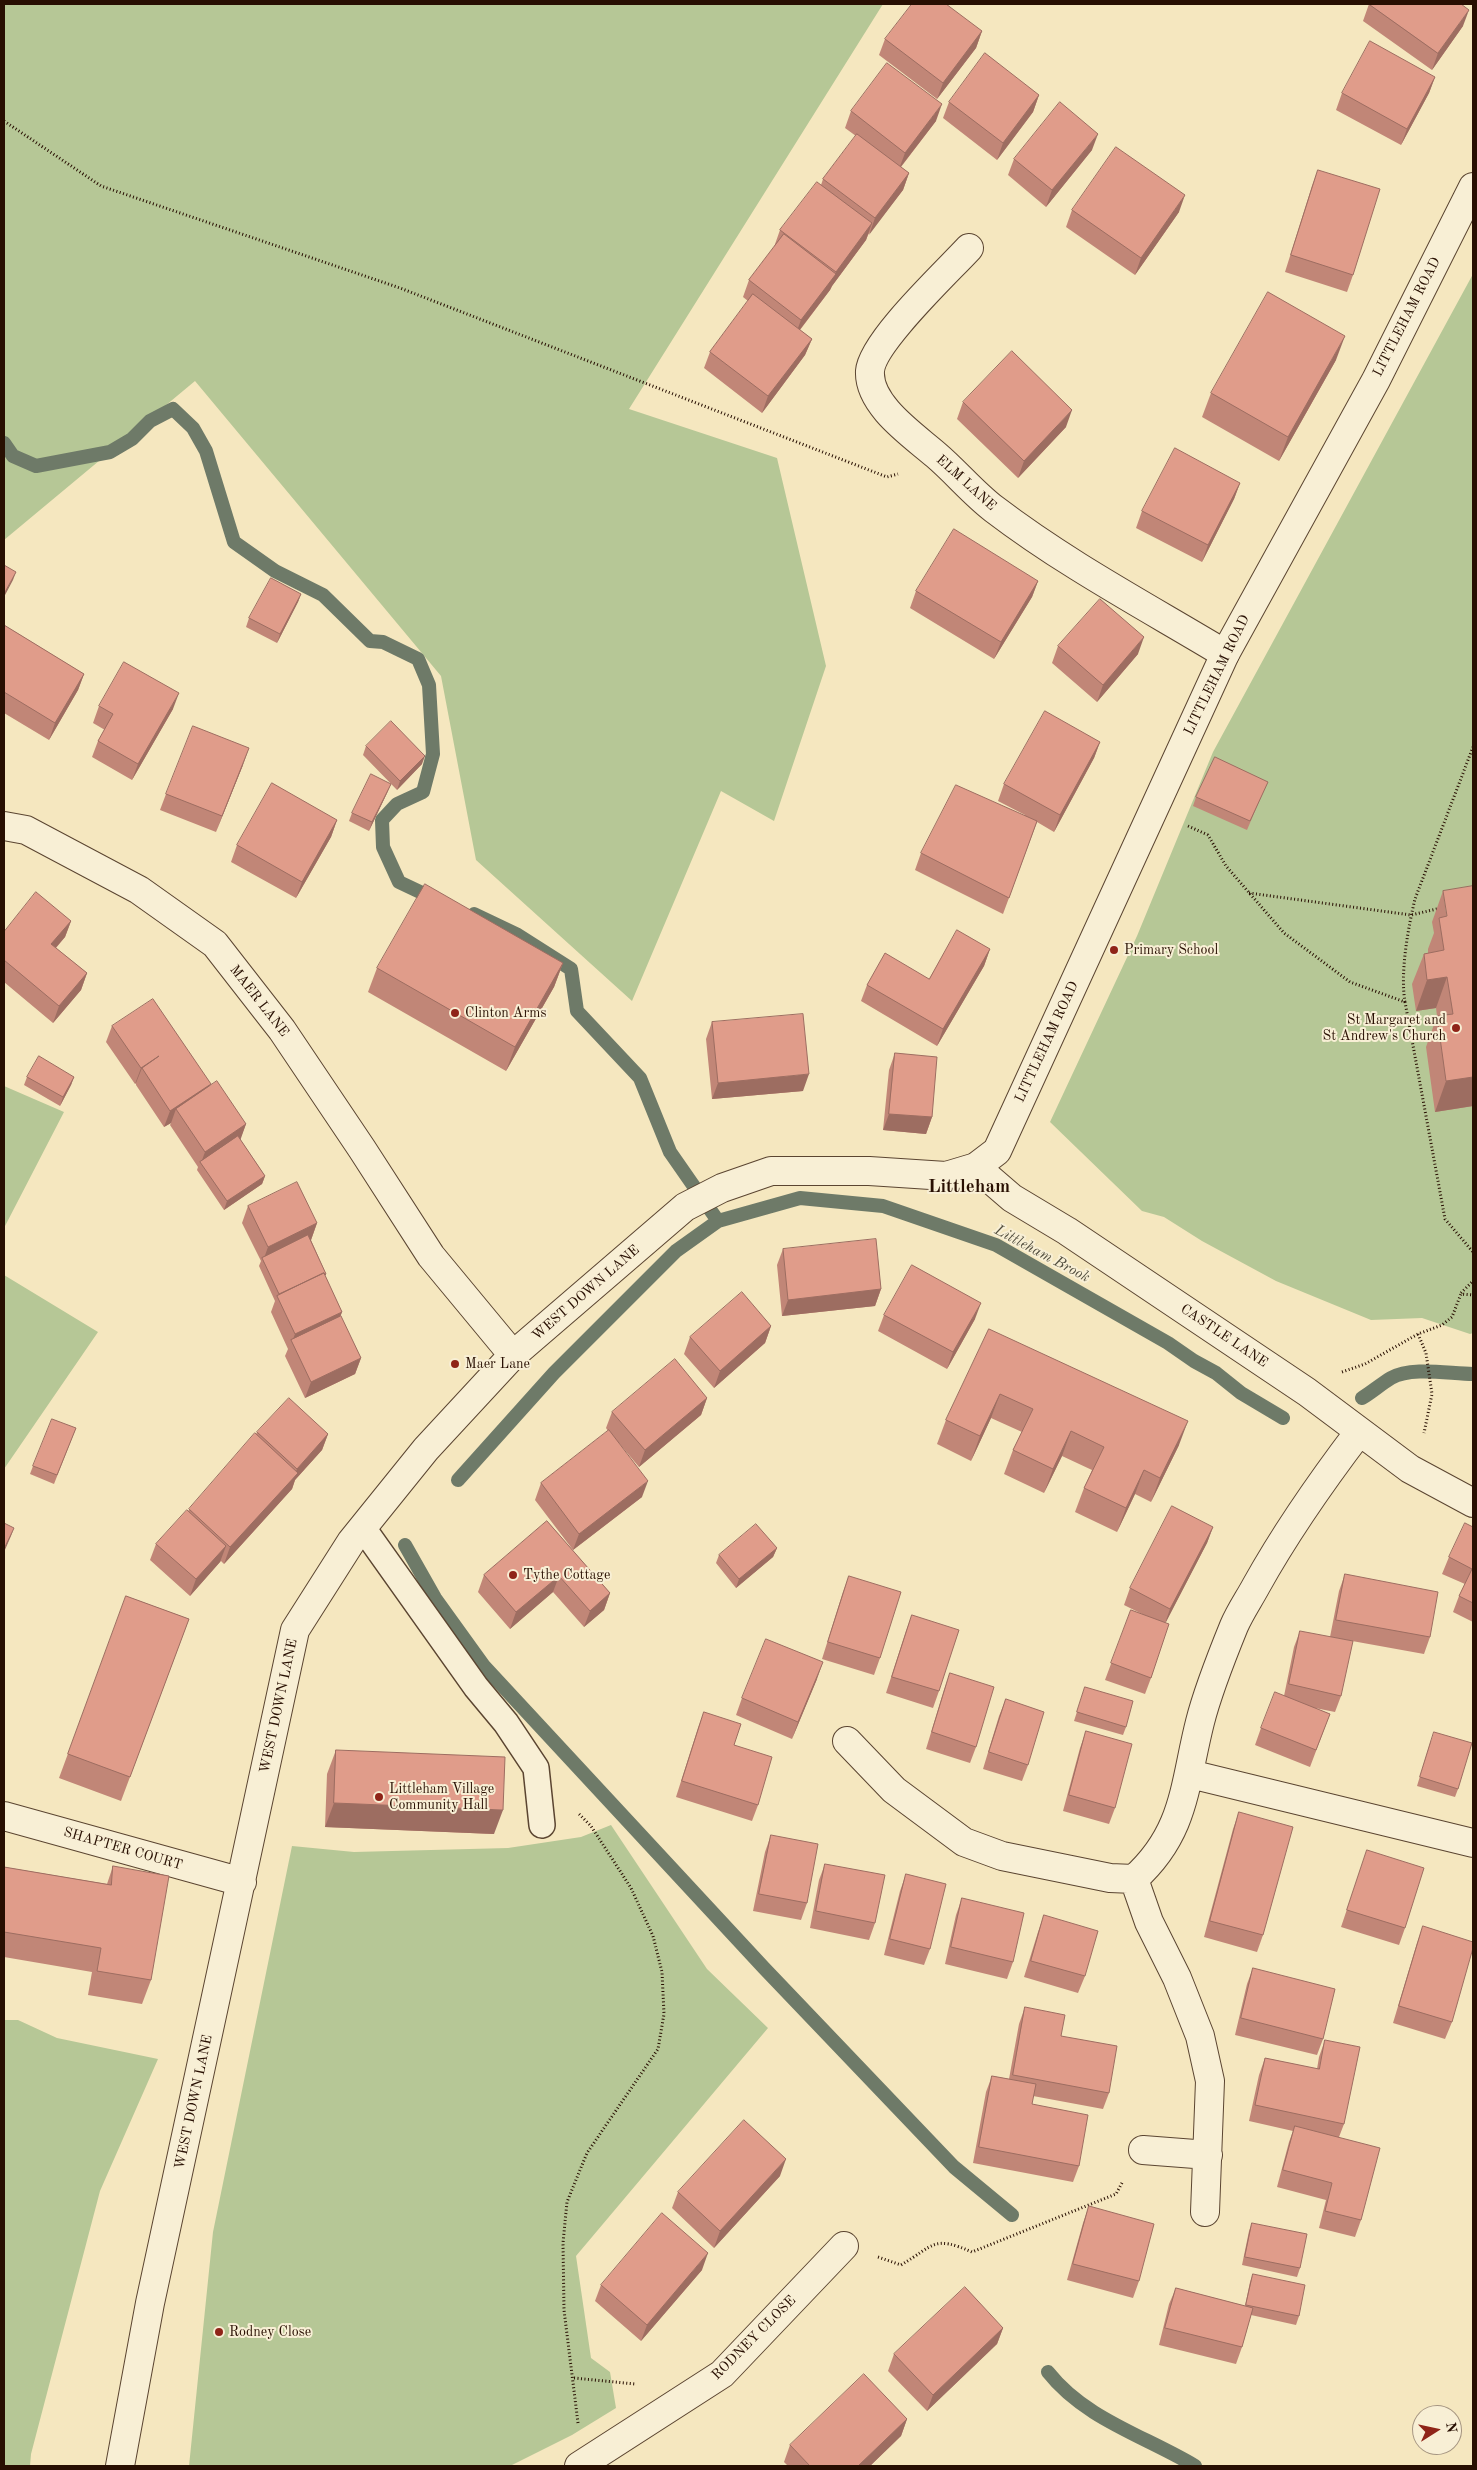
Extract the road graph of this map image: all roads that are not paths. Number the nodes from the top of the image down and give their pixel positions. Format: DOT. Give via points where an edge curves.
graph roads {
  1 [pos="1473,187"];
  2 [pos="969,248"];
  3 [pos="1225,654"];
  4 [pos="4,826"];
  5 [pos="976,1167"];
  6 [pos="513,1355"];
  7 [pos="1359,1432"];
  8 [pos="1473,1503"];
  9 [pos="363,1528"];
  10 [pos="847,1741"];
  11 [pos="1190,1774"];
  12 [pos="4,1816"];
  13 [pos="542,1825"];
  14 [pos="1473,1843"];
  15 [pos="1134,1878"];
  16 [pos="242,1882"];
  17 [pos="1143,2150"];
  18 [pos="1208,2155"];
  19 [pos="1205,2212"];
  20 [pos="844,2246"];
  21 [pos="583,2464"];
  22 [pos="120,2466"];
  1 -- 3 [label="street, LITTLEHAM ROAD" via="1376,380"];
  2 -- 3 [label="street, ELM LANE" via="878,350 870,371 873,392 901,426 992,508 1046,547"];
  3 -- 5 [label="street, LITTLEHAM ROAD" via="997,1152"];
  4 -- 6 [label="street, MAER LANE" via="26,830 139,890 215,944 282,1030 431,1256"];
  5 -- 6 [label="street, WEST DOWN LANE" via="946,1176 869,1171 771,1171 722,1188 685,1208"];
  5 -- 7 [label="street, CASTLE LANE" via="1012,1198 1067,1231 1307,1392"];
  6 -- 9 [label="street, WEST DOWN LANE" via="426,1449"];
  7 -- 8 [label="street, CASTLE LANE" via="1425,1478"];
  7 -- 11 [label="street" via="1275,1551 1235,1625 1200,1721"];
  9 -- 13 [label="lane" via="536,1768"];
  9 -- 16 [label="street, WEST DOWN LANE" via="295,1630"];
  10 -- 15 [label="street" via="894,1790 964,1842 1002,1856 1110,1878"];
  11 -- 14 [label="street"];
  11 -- 15 [label="street" via="1180,1810 1163,1845 1151,1863"];
  12 -- 16 [label="street, SHAPTER COURT"];
  15 -- 18 [label="street" via="1149,1922 1178,1978 1200,2036 1210,2081"];
  16 -- 22 [label="street, WEST DOWN LANE" via="150,2303"];
  17 -- 18 [label="street"];
  18 -- 19 [label="street"];
  20 -- 21 [label="street, RODNEY CLOSE" via="722,2374"];
}
